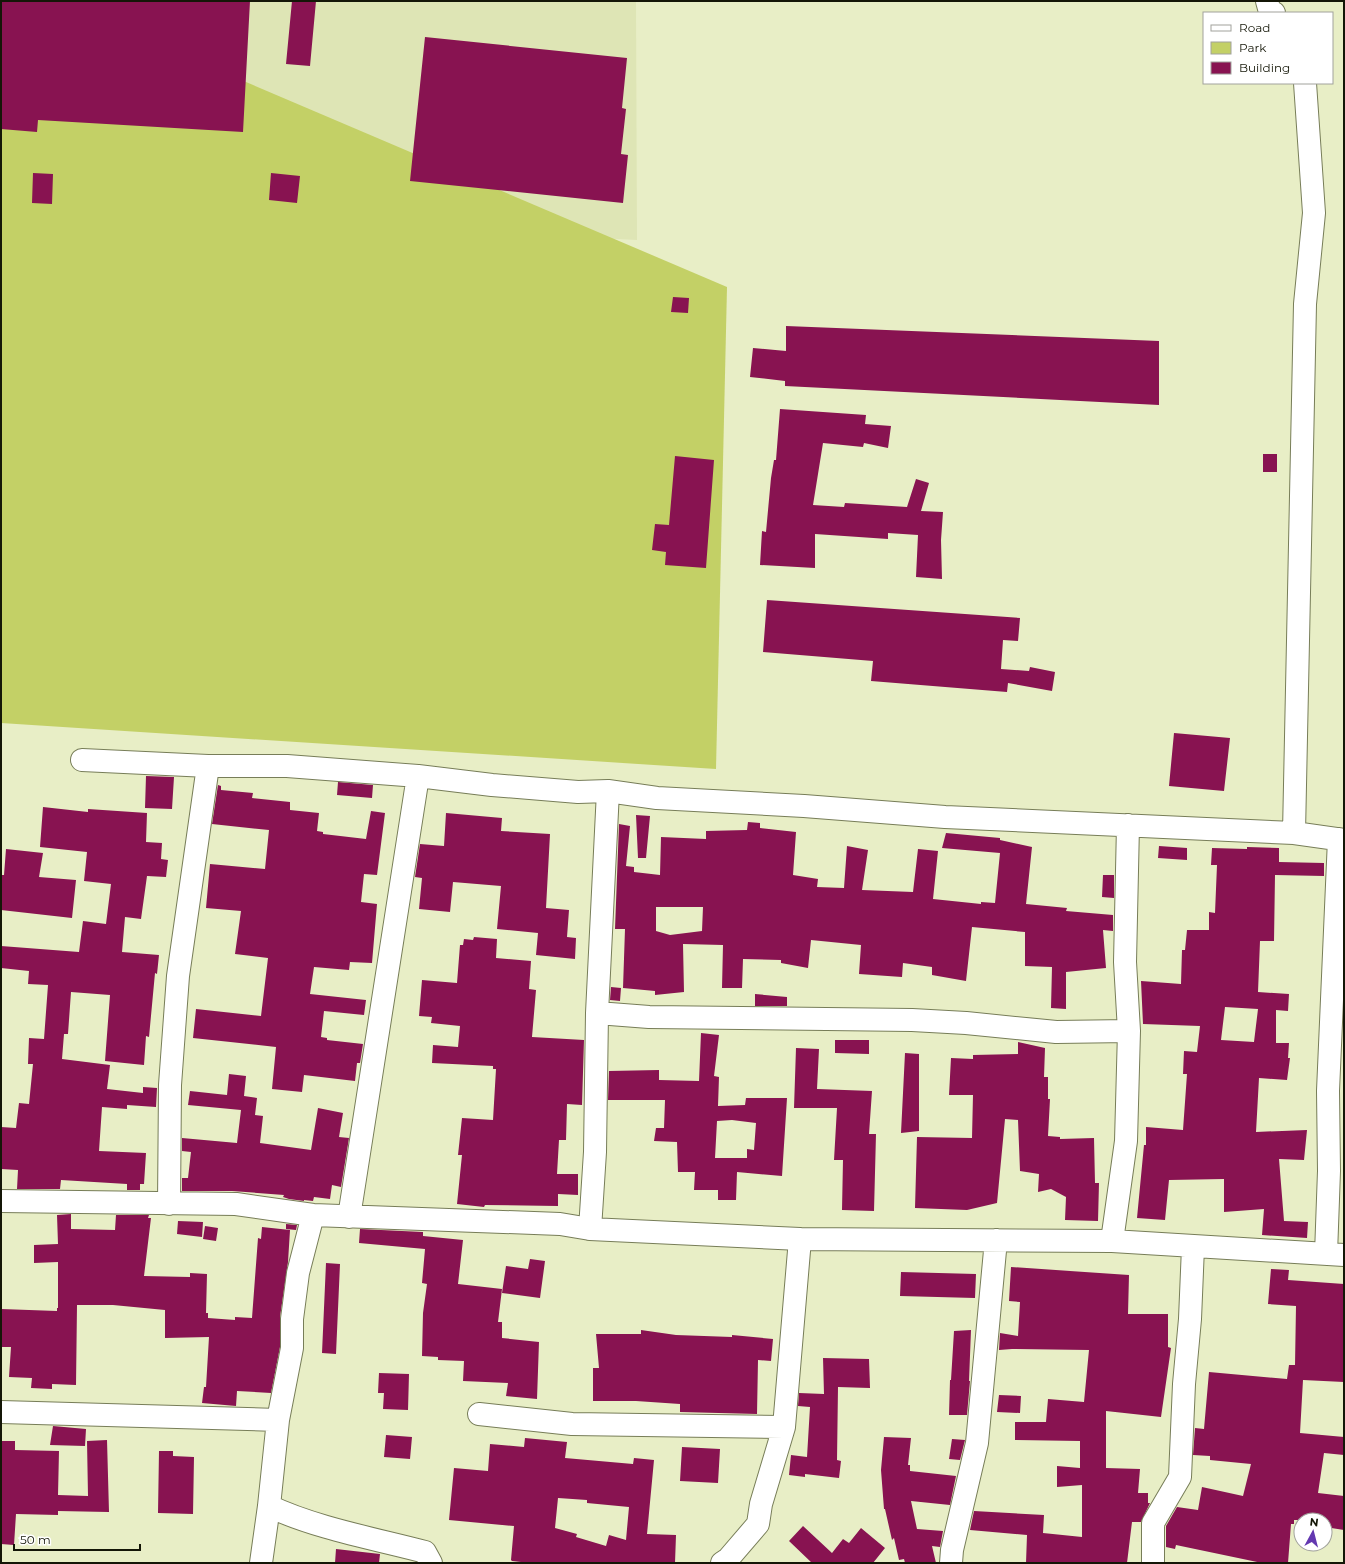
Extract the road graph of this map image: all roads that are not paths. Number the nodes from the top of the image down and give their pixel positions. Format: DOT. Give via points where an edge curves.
graph roads {
  1 [pos="1267,1"];
  2 [pos="1270,12"];
  3 [pos="1305,84"];
  4 [pos="82,760"];
  5 [pos="208,766"];
  6 [pos="418,776"];
  7 [pos="608,791"];
  8 [pos="1128,824"];
  9 [pos="1294,833"];
  10 [pos="1342,839"];
  11 [pos="597,1013"];
  12 [pos="1129,1031"];
  13 [pos="1,1201"];
  14 [pos="169,1204"];
  15 [pos="313,1215"];
  16 [pos="349,1217"];
  17 [pos="590,1229"];
  18 [pos="800,1239"];
  19 [pos="996,1240"];
  20 [pos="1112,1241"];
  21 [pos="1193,1247"];
  22 [pos="1335,1255"];
  23 [pos="1,1412"];
  24 [pos="479,1414"];
  25 [pos="278,1420"];
  26 [pos="784,1427"];
  27 [pos="269,1506"];
  28 [pos="261,1563"];
  29 [pos="431,1563"];
  30 [pos="722,1563"];
  31 [pos="951,1563"];
  32 [pos="1153,1563"];
  1 -- 2 [label="street"];
  3 -- 9 [label="street" via="1314,213 1305,304"];
  4 -- 5 [label="street"];
  5 -- 6 [label="street" via="287,766"];
  5 -- 14 [label="street" via="178,976 170,1085"];
  6 -- 7 [label="street" via="492,786 578,792"];
  6 -- 16 [label="street"];
  7 -- 8 [label="street" via="657,798 945,817"];
  7 -- 11 [label="street"];
  8 -- 9 [label="street" via="1193,830"];
  8 -- 12 [label="street" via="1125,962"];
  9 -- 10 [label="street"];
  10 -- 22 [label="street" via="1328,1091 1329,1171"];
  11 -- 12 [label="street" via="912,1020 1056,1032"];
  11 -- 17 [label="street" via="595,1152"];
  12 -- 20 [label="street" via="1126,1141"];
  13 -- 14 [label="street"];
  14 -- 15 [label="street" via="236,1204"];
  15 -- 16 [label="street"];
  15 -- 25 [label="street" via="298,1273 292,1319 292,1348"];
  16 -- 17 [label="street" via="560,1224"];
  17 -- 18 [label="street"];
  18 -- 19 [label="street"];
  18 -- 26 [label="street"];
  19 -- 20 [label="street"];
  19 -- 31 [label="street" via="977,1443"];
  20 -- 21 [label="street"];
  21 -- 22 [label="street"];
  21 -- 32 [label="street" via="1180,1477 1153,1523"];
  23 -- 25 [label="street"];
  24 -- 26 [label="street" via="572,1424"];
  25 -- 27 [label="street"];
  26 -- 30 [label="street" via="761,1504 758,1524"];
  27 -- 28 [label="street"];
  27 -- 29 [label="street" via="328,1526 425,1552"];
}
